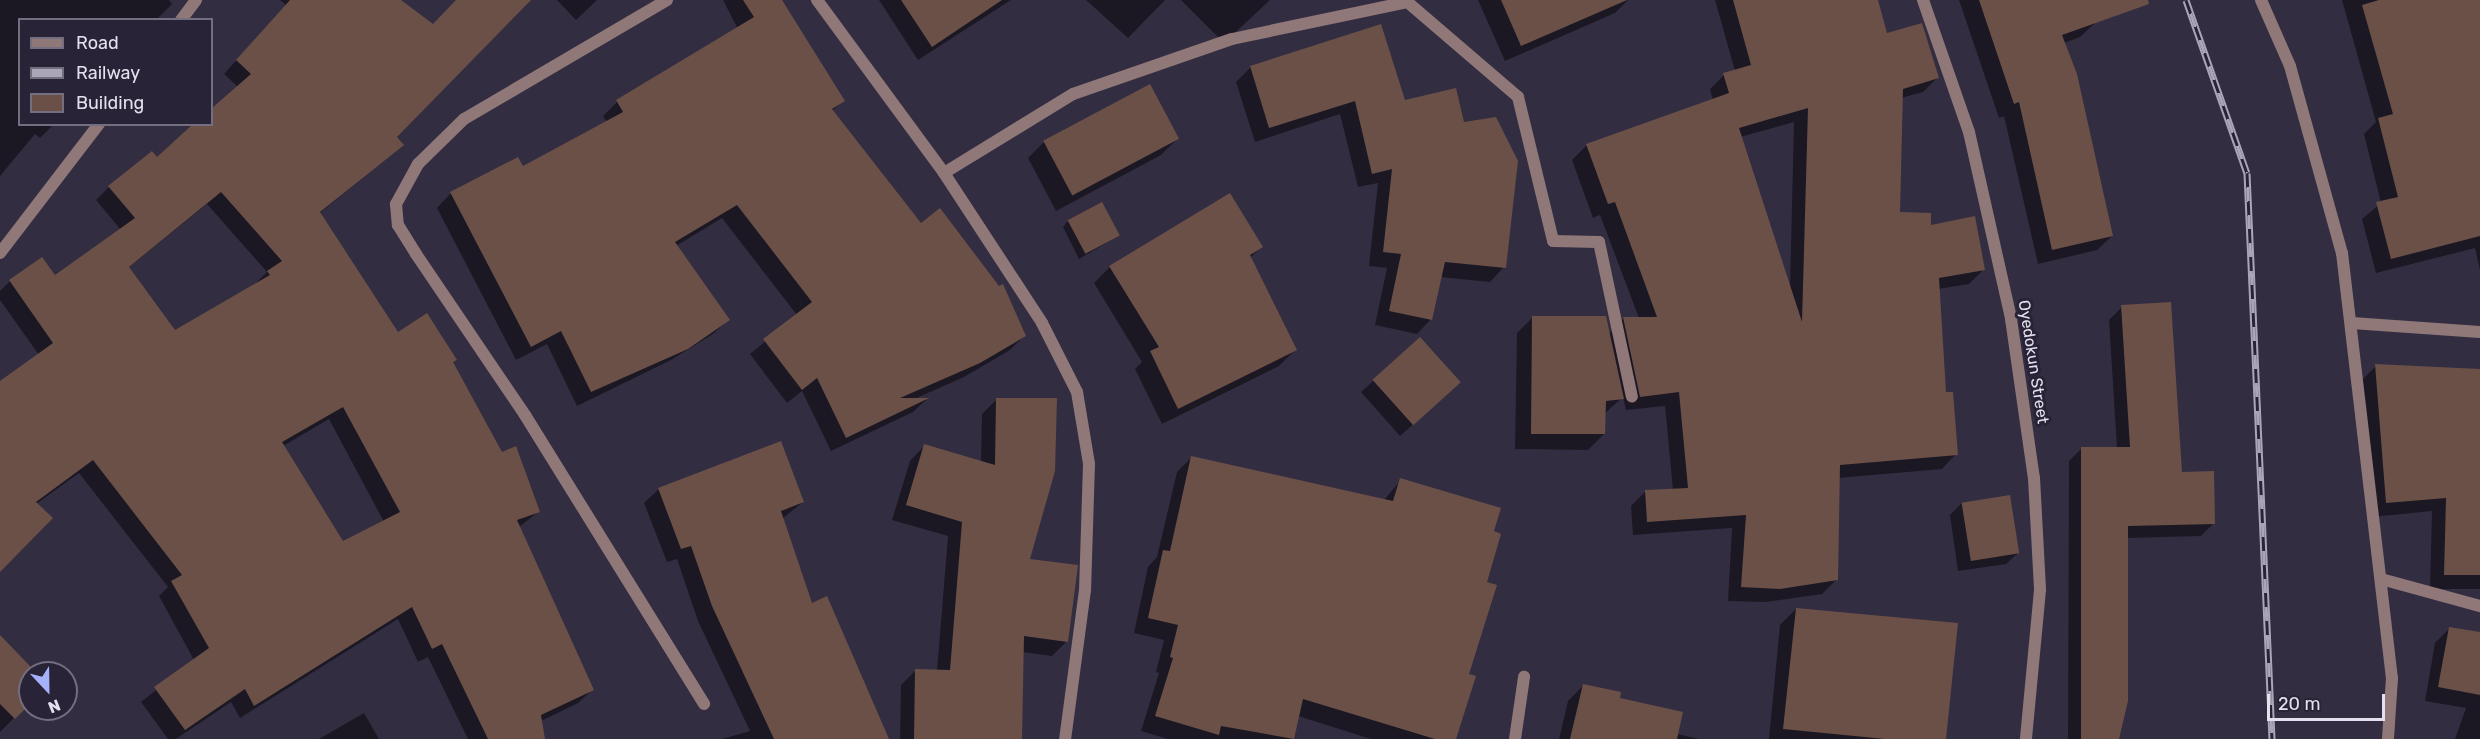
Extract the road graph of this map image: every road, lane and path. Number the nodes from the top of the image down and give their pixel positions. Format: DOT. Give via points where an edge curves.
graph roads {
  1 [pos="196,0"];
  2 [pos="667,0"];
  3 [pos="817,0"];
  4 [pos="1923,0"];
  5 [pos="2261,0"];
  6 [pos="1406,1"];
  7 [pos="182,18"];
  8 [pos="97,126"];
  9 [pos="944,173"];
  10 [pos="0,253"];
  11 [pos="2352,323"];
  12 [pos="2480,332"];
  13 [pos="1632,397"];
  14 [pos="2381,579"];
  15 [pos="2480,606"];
  16 [pos="1524,677"];
  17 [pos="704,704"];
  18 [pos="1065,739"];
  19 [pos="1515,739"];
  20 [pos="2026,739"];
  21 [pos="2388,739"];
  1 -- 7 [label="street"];
  2 -- 17 [label="street" via="464,119 418,164 396,204 398,225 525,415"];
  3 -- 9 [label="street"];
  4 -- 20 [label="street, Oyedokun Street" via="1972,144 2011,319 2034,478 2040,590"];
  5 -- 11 [label="street" via="2296,88 2342,253"];
  6 -- 9 [label="street" via="1232,39 1073,94"];
  6 -- 13 [label="street" via="1518,97 1553,241 1599,242"];
  8 -- 10 [label="street"];
  9 -- 18 [label="street" via="1042,323 1077,392 1089,475 1085,590"];
  11 -- 12 [label="street"];
  11 -- 14 [label="street"];
  14 -- 15 [label="street"];
  14 -- 21 [label="street" via="2392,678"];
  16 -- 19 [label="street"];
}
